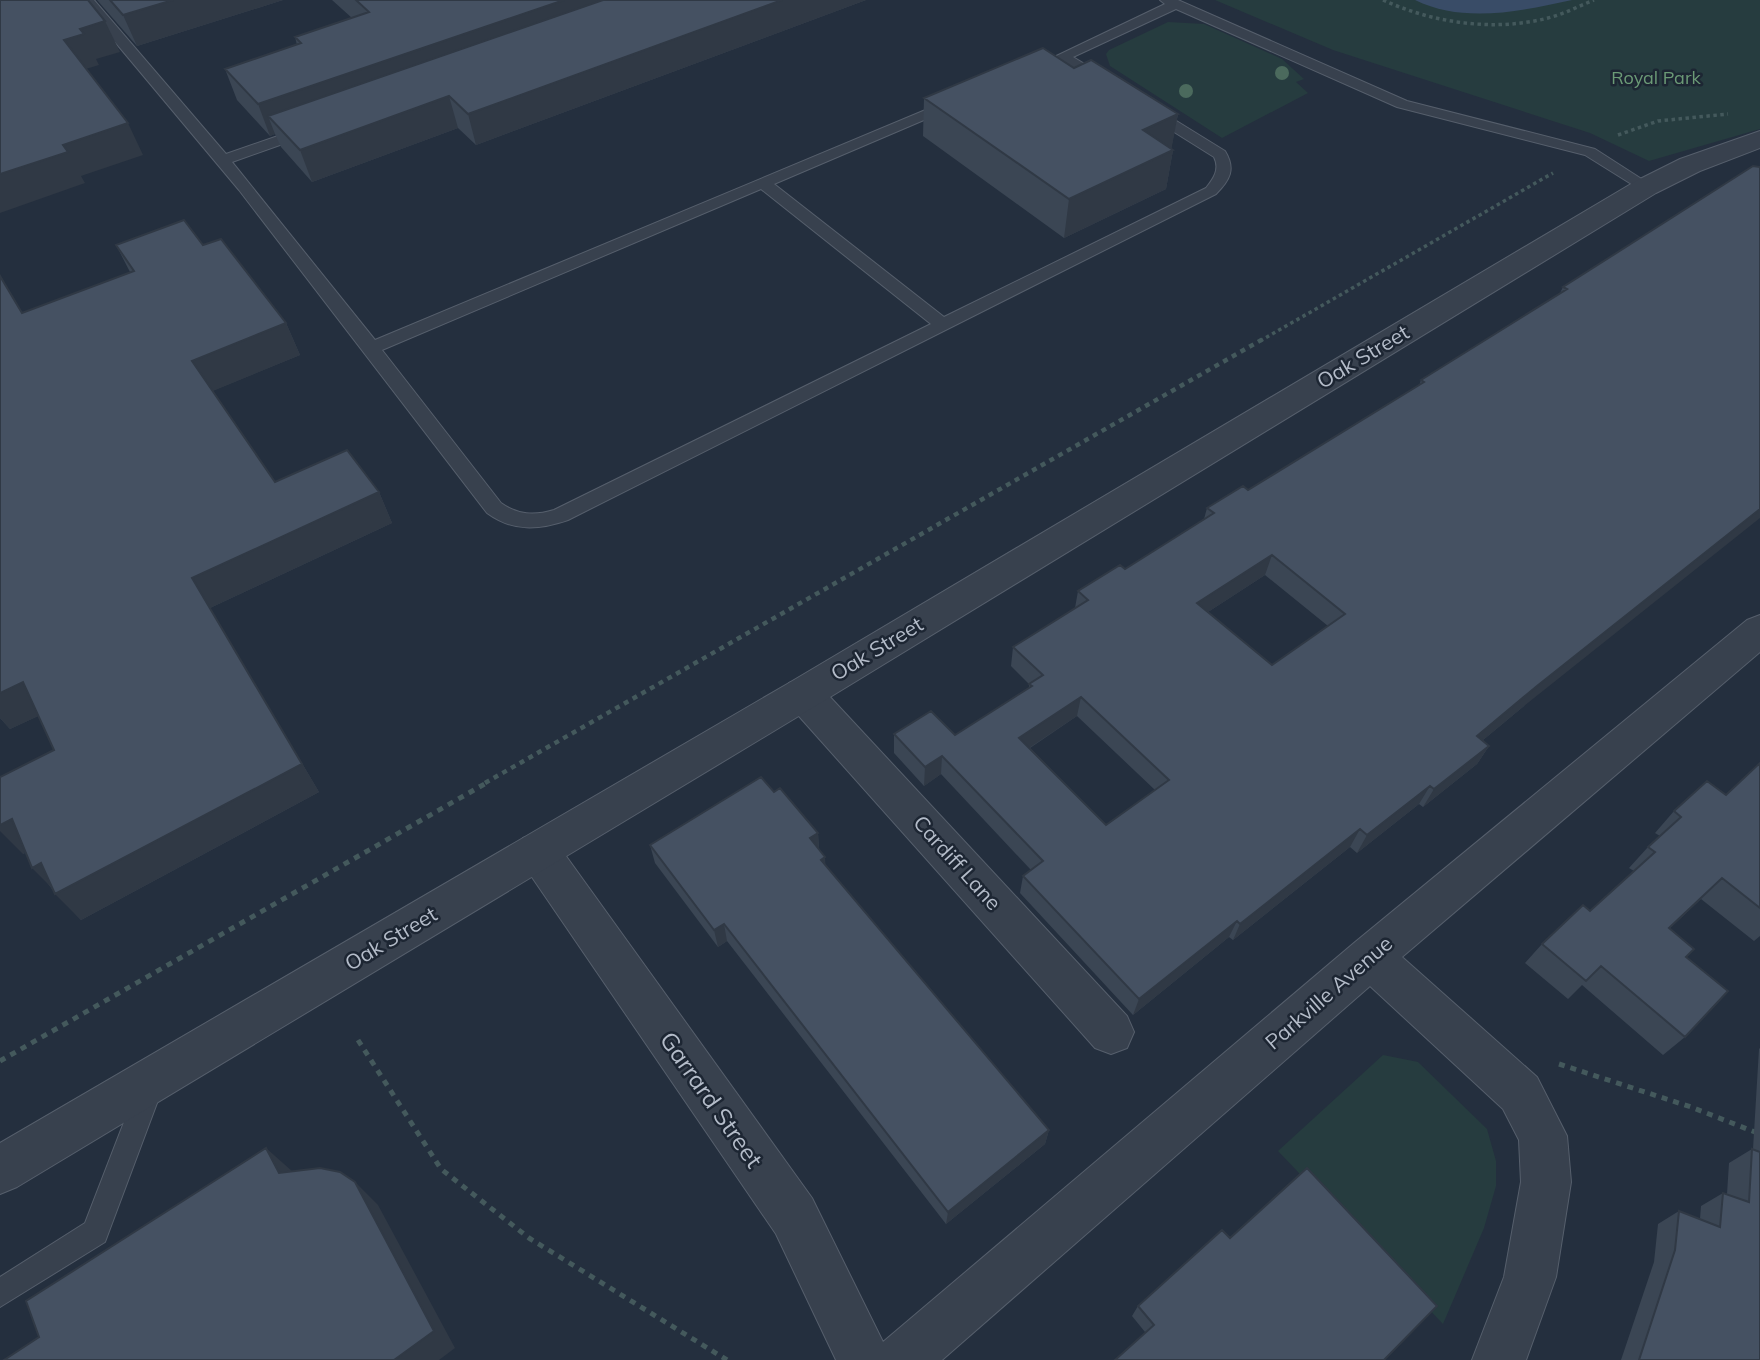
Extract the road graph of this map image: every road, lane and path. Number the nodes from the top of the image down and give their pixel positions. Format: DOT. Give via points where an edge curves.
graph roads {
  1 [pos="87,0"];
  2 [pos="1383,0"];
  3 [pos="1594,0"];
  4 [pos="1171,2"];
  5 [pos="1064,57"];
  6 [pos="1039,67"];
  7 [pos="1119,91"];
  8 [pos="963,99"];
  9 [pos="1142,105"];
  10 [pos="1730,113"];
  11 [pos="326,124"];
  12 [pos="1760,139"];
  13 [pos="1590,152"];
  14 [pos="222,160"];
  15 [pos="762,183"];
  16 [pos="1646,187"];
  17 [pos="943,325"];
  18 [pos="372,348"];
  19 [pos="1760,630"];
  20 [pos="803,694"];
  21 [pos="538,851"];
  22 [pos="1370,957"];
  23 [pos="1111,1032"];
  24 [pos="358,1040"];
  25 [pos="0,1061"];
  26 [pos="1552,1061"];
  27 [pos="154,1079"];
  28 [pos="1760,1134"];
  29 [pos="0,1170"];
  30 [pos="0,1293"];
  31 [pos="727,1360"];
  32 [pos="864,1360"];
  33 [pos="902,1360"];
  34 [pos="1499,1360"];
  1 -- 14 [label="lane"];
  2 -- 3 [label="path" via="1447,21 1495,24 1544,19"];
  4 -- 5 [label="lane"];
  4 -- 13 [label="lane" via="1402,104"];
  5 -- 6 [label="lane"];
  5 -- 7 [label="lane"];
  8 -- 15 [label="lane"];
  9 -- 17 [label="lane" via="1220,154 1225,170 1219,185"];
  10 -- 13 [label="path" via="1674,117 1632,128"];
  11 -- 14 [label="lane"];
  12 -- 16 [label="street, Oak Street"];
  13 -- 16 [label="lane"];
  13 -- 25 [label="path"];
  14 -- 18 [label="lane"];
  15 -- 17 [label="lane"];
  15 -- 18 [label="lane"];
  16 -- 20 [label="street, Oak Street"];
  17 -- 18 [label="lane" via="586,503 535,522 511,519 494,508"];
  19 -- 22 [label="street, Parkville Avenue"];
  20 -- 21 [label="street, Oak Street"];
  20 -- 23 [label="street, Cardiff Lane"];
  21 -- 27 [label="street, Oak Street"];
  21 -- 32 [label="street, Garrard Street" via="794,1216"];
  22 -- 33 [label="street, Parkville Avenue"];
  22 -- 34 [label="street" via="1520,1093 1543,1136 1546,1182 1530,1277"];
  24 -- 31 [label="path" via="441,1169 529,1238"];
  26 -- 28 [label="path"];
  27 -- 29 [label="street, Oak Street"];
  27 -- 30 [label="lane" via="95,1232"];
}
